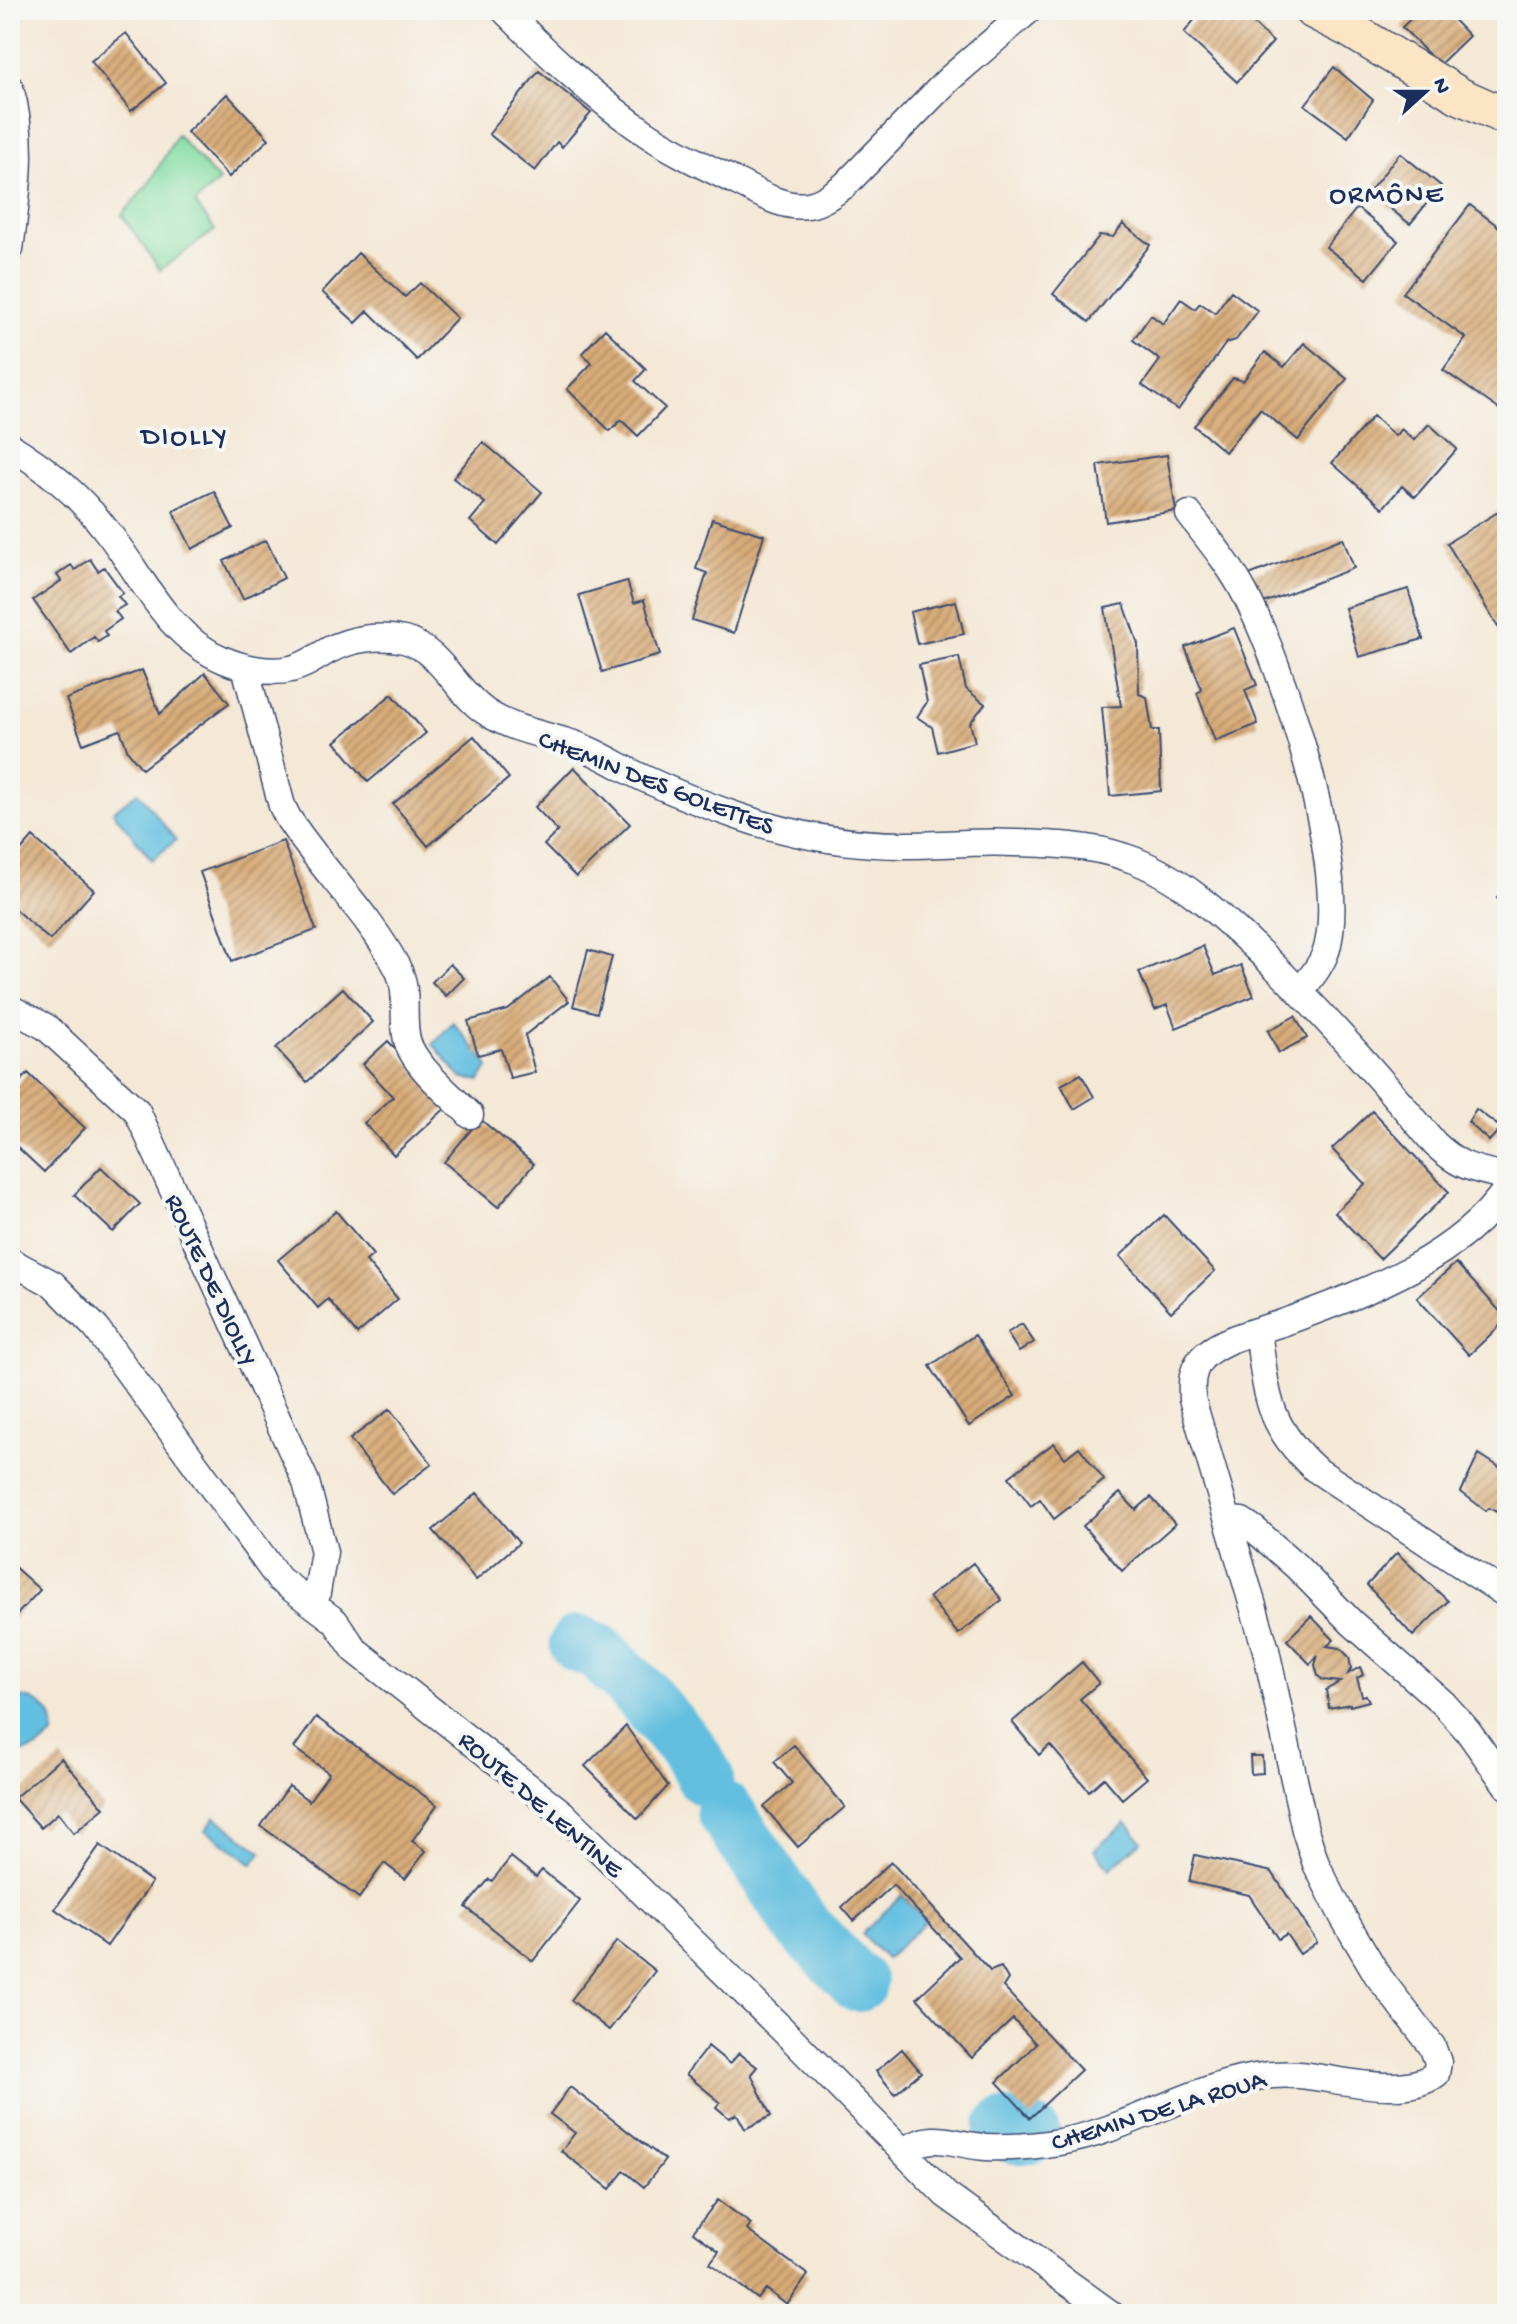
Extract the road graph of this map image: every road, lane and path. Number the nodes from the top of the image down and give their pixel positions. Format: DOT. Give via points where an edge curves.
graph roads {
  1 [pos="504,10"];
  2 [pos="1029,10"];
  3 [pos="1312,10"];
  4 [pos="10,88"];
  5 [pos="1507,117"];
  6 [pos="10,249"];
  7 [pos="10,446"];
  8 [pos="1189,514"];
  9 [pos="245,667"];
  10 [pos="1300,991"];
  11 [pos="10,1008"];
  12 [pos="470,1115"];
  13 [pos="1507,1177"];
  14 [pos="1507,1188"];
  15 [pos="10,1261"];
  16 [pos="1258,1331"];
  17 [pos="1230,1520"];
  18 [pos="1507,1595"];
  19 [pos="315,1604"];
  20 [pos="1507,1786"];
  21 [pos="904,2151"];
  22 [pos="1111,2314"];
  1 -- 2 [label="street" via="647,134 791,205 825,199 845,185 949,79"];
  3 -- 5 [label="street" via="1460,96"];
  4 -- 6 [label="street" via="18,114 19,177"];
  7 -- 9 [label="street, CHEMIN DES GOLETTES" via="51,474 94,515 168,620 209,653"];
  8 -- 10 [label="street" via="1230,568 1254,612 1313,792 1327,861 1330,929 1325,954"];
  9 -- 10 [label="street, CHEMIN DES GOLETTES" via="291,669 345,643 398,639 422,647 474,702 506,723 575,744 685,796 772,827 858,843 1026,843 1125,856 1197,897"];
  9 -- 12 [label="street" via="288,818 397,968 413,1054"];
  10 -- 13 [label="street, CHEMIN DES GOLETTES" via="1445,1153 1464,1166"];
  11 -- 19 [label="street, ROUTE DE DIOLLY" via="46,1027 137,1111 306,1482 324,1552"];
  14 -- 16 [label="street, CHEMIN DE LA ROUA" via="1489,1212 1424,1261 1359,1293"];
  15 -- 19 [label="street, ROUTE DE LENTINE" via="53,1284 96,1328 279,1579"];
  16 -- 17 [label="street, CHEMIN DE LA ROUA" via="1207,1353 1191,1377 1192,1399"];
  16 -- 18 [label="street" via="1268,1401 1282,1432 1301,1455"];
  17 -- 20 [label="street" via="1247,1523 1273,1545 1443,1703"];
  17 -- 21 [label="street, CHEMIN DE LA ROUA" via="1316,1864 1378,1976 1432,2046 1436,2074 1417,2083 1389,2086 1263,2075 1073,2139 986,2147 933,2138"];
  19 -- 21 [label="street, ROUTE DE LENTINE" via="355,1650 563,1814"];
  21 -- 22 [label="street, ROUTE DE LENTINE" via="946,2195"];
}
